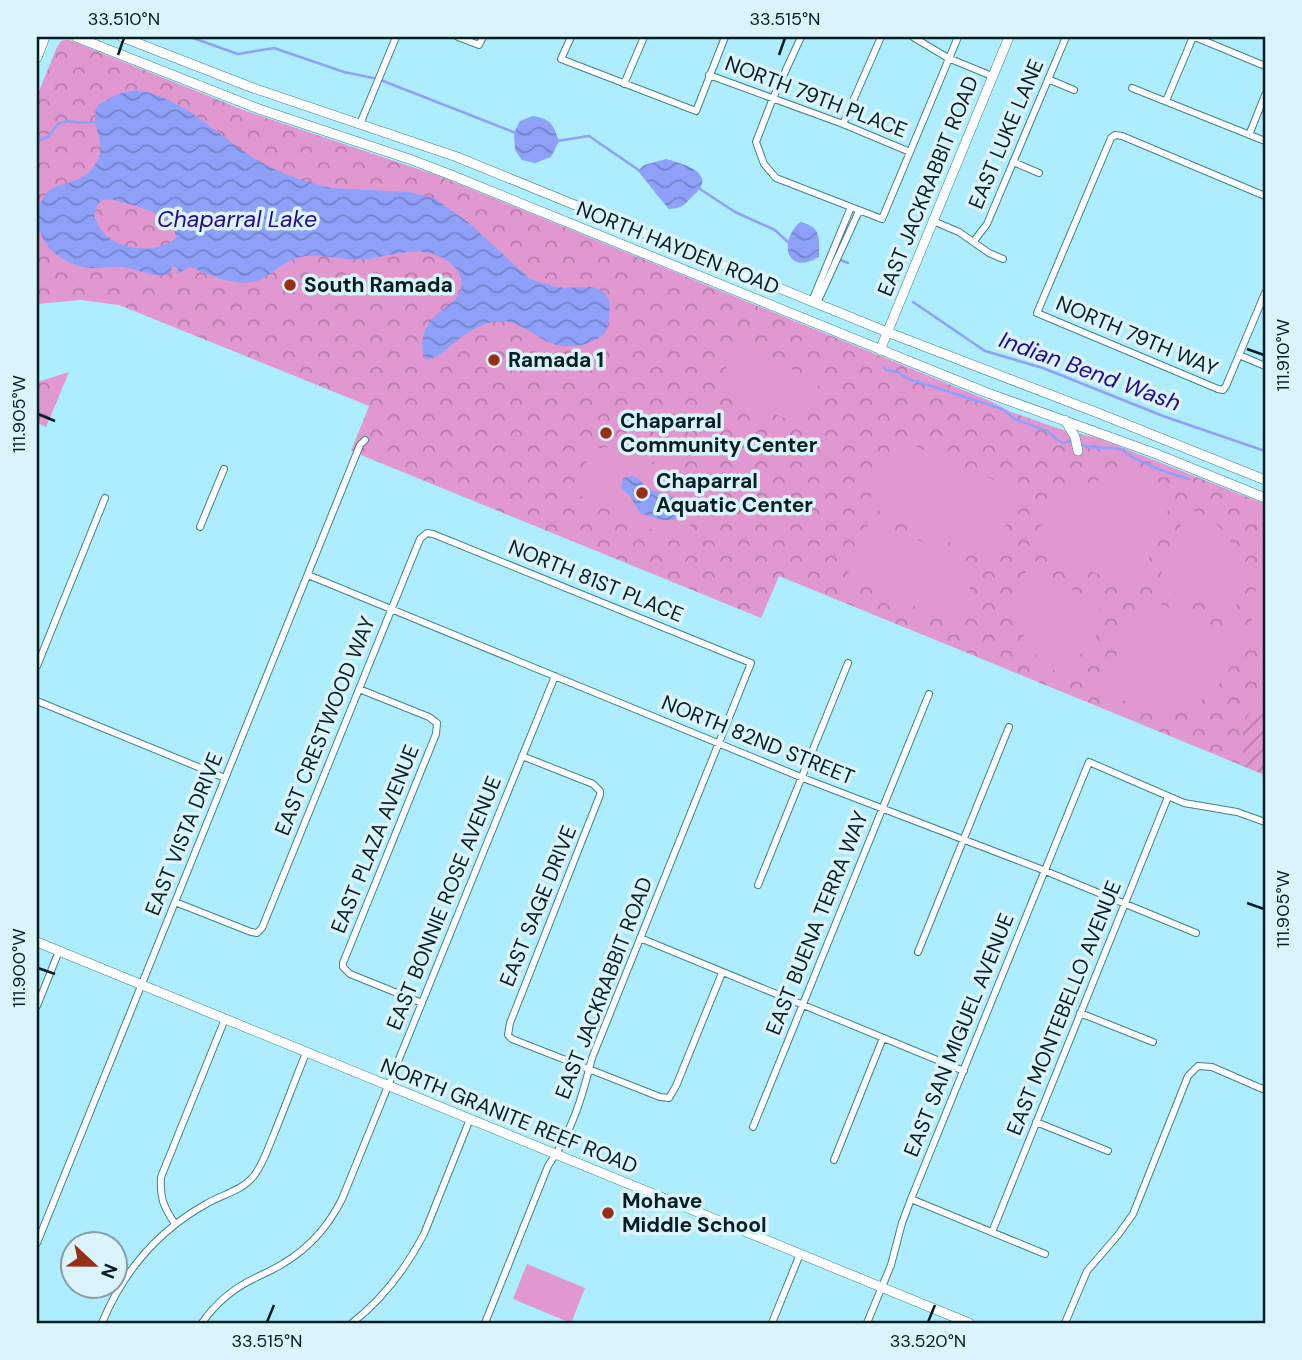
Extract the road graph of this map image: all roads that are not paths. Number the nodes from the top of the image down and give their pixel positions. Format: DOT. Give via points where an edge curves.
graph roads {
  1 [pos="45,37"];
  2 [pos="76,37"];
  3 [pos="122,37"];
  4 [pos="396,37"];
  5 [pos="458,37"];
  6 [pos="482,37"];
  7 [pos="571,37"];
  8 [pos="644,37"];
  9 [pos="725,37"];
  10 [pos="801,37"];
  11 [pos="881,37"];
  12 [pos="913,37"];
  13 [pos="958,37"];
  14 [pos="1009,37"];
  15 [pos="1066,37"];
  16 [pos="1194,37"];
  17 [pos="37,58"];
  18 [pos="948,58"];
  19 [pos="1265,66"];
  20 [pos="709,75"];
  21 [pos="992,76"];
  22 [pos="1048,79"];
  23 [pos="624,84"];
  24 [pos="1132,88"];
  25 [pos="1074,90"];
  26 [pos="1265,95"];
  27 [pos="773,99"];
  28 [pos="1166,101"];
  29 [pos="360,124"];
  30 [pos="843,124"];
  31 [pos="1249,135"];
  32 [pos="1265,141"];
  33 [pos="910,152"];
  34 [pos="1013,162"];
  35 [pos="1039,173"];
  36 [pos="1265,195"];
  37 [pos="851,207"];
  38 [pos="859,211"];
  39 [pos="933,221"];
  40 [pos="974,242"];
  41 [pos="1003,259"];
  42 [pos="1265,293"];
  43 [pos="815,302"];
  44 [pos="887,332"];
  45 [pos="880,349"];
  46 [pos="1240,355"];
  47 [pos="1265,366"];
  48 [pos="1065,420"];
  49 [pos="365,440"];
  50 [pos="1078,451"];
  51 [pos="224,468"];
  52 [pos="1265,480"];
  53 [pos="105,498"];
  54 [pos="1265,498"];
  55 [pos="200,527"];
  56 [pos="427,533"];
  57 [pos="308,575"];
  58 [pos="391,608"];
  59 [pos="751,663"];
  60 [pos="848,663"];
  61 [pos="37,666"];
  62 [pos="555,676"];
  63 [pos="359,689"];
  64 [pos="929,694"];
  65 [pos="37,701"];
  66 [pos="1009,727"];
  67 [pos="719,743"];
  68 [pos="522,756"];
  69 [pos="802,777"];
  70 [pos="225,778"];
  71 [pos="1168,797"];
  72 [pos="883,809"];
  73 [pos="1265,822"];
  74 [pos="964,839"];
  75 [pos="1045,871"];
  76 [pos="758,886"];
  77 [pos="175,902"];
  78 [pos="1125,904"];
  79 [pos="1196,933"];
  80 [pos="640,938"];
  81 [pos="37,942"];
  82 [pos="59,951"];
  83 [pos="918,952"];
  84 [pos="722,973"];
  85 [pos="141,985"];
  86 [pos="422,1003"];
  87 [pos="803,1005"];
  88 [pos="37,1006"];
  89 [pos="1080,1013"];
  90 [pos="225,1019"];
  91 [pos="884,1038"];
  92 [pos="1153,1042"];
  93 [pos="306,1053"];
  94 [pos="589,1070"];
  95 [pos="964,1071"];
  96 [pos="388,1086"];
  97 [pos="1265,1090"];
  98 [pos="470,1119"];
  99 [pos="1036,1122"];
  100 [pos="753,1127"];
  101 [pos="1108,1151"];
  102 [pos="556,1154"];
  103 [pos="834,1160"];
  104 [pos="911,1199"];
  105 [pos="175,1224"];
  106 [pos="992,1231"];
  107 [pos="37,1243"];
  108 [pos="800,1254"];
  109 [pos="1045,1254"];
  110 [pos="882,1287"];
  111 [pos="102,1323"];
  112 [pos="202,1323"];
  113 [pos="353,1323"];
  114 [pos="485,1323"];
  115 [pos="772,1323"];
  116 [pos="867,1323"];
  117 [pos="969,1323"];
  118 [pos="1065,1323"];
  1 -- 17 [label="main road"];
  2 -- 45 [label="main road, NORTH HAYDEN ROAD" via="259,109 451,175"];
  3 -- 29 [label="main road, NORTH HAYDEN ROAD"];
  4 -- 29 [label="street"];
  5 -- 6 [label="street" via="479,45"];
  7 -- 23 [label="street" via="561,59"];
  8 -- 23 [label="street"];
  9 -- 20 [label="street"];
  10 -- 27 [label="street"];
  11 -- 30 [label="street"];
  12 -- 18 [label="street"];
  13 -- 18 [label="street"];
  14 -- 21 [label="main road, EAST JACKRABBIT ROAD"];
  15 -- 22 [label="street, EAST LUKE LANE"];
  16 -- 19 [label="street"];
  16 -- 28 [label="street"];
  18 -- 21 [label="street"];
  18 -- 33 [label="street"];
  20 -- 23 [label="street" via="696,111"];
  20 -- 27 [label="street, NORTH 79TH PLACE"];
  21 -- 39 [label="main road, EAST JACKRABBIT ROAD"];
  22 -- 25 [label="street"];
  22 -- 34 [label="street, EAST LUKE LANE"];
  24 -- 28 [label="street"];
  26 -- 31 [label="street"];
  27 -- 30 [label="street, NORTH 79TH PLACE"];
  27 -- 37 [label="street" via="756,142 764,164 776,178"];
  28 -- 31 [label="street"];
  29 -- 43 [label="main road, NORTH HAYDEN ROAD" via="457,157"];
  30 -- 33 [label="street, NORTH 79TH PLACE"];
  31 -- 32 [label="street"];
  33 -- 38 [label="street" via="882,219"];
  34 -- 35 [label="street"];
  34 -- 40 [label="street, EAST LUKE LANE" via="987,225"];
  36 -- 46 [label="street, NORTH 79TH WAY" via="1115,135 1037,313 1218,389 1226,386"];
  37 -- 38 [label="street"];
  37 -- 43 [label="street"];
  38 -- 43 [label="street"];
  39 -- 40 [label="street"];
  39 -- 44 [label="main road, EAST JACKRABBIT ROAD"];
  40 -- 41 [label="street"];
  42 -- 46 [label="street"];
  43 -- 44 [label="main road, NORTH HAYDEN ROAD"];
  44 -- 45 [label="main road, EAST JACKRABBIT ROAD"];
  44 -- 52 [label="main road, NORTH HAYDEN ROAD"];
  45 -- 48 [label="main road, NORTH HAYDEN ROAD"];
  46 -- 47 [label="street, NORTH 79TH WAY"];
  48 -- 50 [label="main road"];
  48 -- 54 [label="main road, NORTH HAYDEN ROAD"];
  49 -- 57 [label="street, EAST VISTA DRIVE"];
  51 -- 55 [label="street"];
  53 -- 61 [label="street"];
  56 -- 58 [label="street, EAST CRESTWOOD WAY" via="420,539"];
  56 -- 59 [label="street, NORTH 81ST PLACE"];
  57 -- 58 [label="street, NORTH 82ND STREET"];
  57 -- 70 [label="street, EAST VISTA DRIVE"];
  58 -- 62 [label="street, NORTH 82ND STREET"];
  58 -- 63 [label="street, EAST CRESTWOOD WAY"];
  59 -- 67 [label="street, EAST JACKRABBIT ROAD"];
  60 -- 69 [label="street"];
  62 -- 67 [label="street, NORTH 82ND STREET"];
  62 -- 68 [label="street, EAST BONNIE ROSE AVENUE"];
  63 -- 77 [label="street, EAST CRESTWOOD WAY" via="262,928 251,932"];
  63 -- 86 [label="street, EAST PLAZA AVENUE" via="437,723 343,967"];
  64 -- 72 [label="street, EAST BUENA TERRA WAY"];
  65 -- 70 [label="street"];
  66 -- 74 [label="street"];
  67 -- 69 [label="street, NORTH 82ND STREET"];
  67 -- 80 [label="street, EAST JACKRABBIT ROAD"];
  68 -- 86 [label="street, EAST BONNIE ROSE AVENUE"];
  68 -- 94 [label="street, EAST SAGE DRIVE" via="593,784 600,791 508,1035"];
  69 -- 72 [label="street, NORTH 82ND STREET"];
  69 -- 76 [label="street"];
  70 -- 77 [label="street, EAST VISTA DRIVE"];
  71 -- 73 [label="street"];
  71 -- 75 [label="street, EAST SAN MIGUEL AVENUE" via="1089,762"];
  71 -- 78 [label="street, EAST MONTEBELLO AVENUE"];
  72 -- 74 [label="street, NORTH 82ND STREET"];
  72 -- 87 [label="street, EAST BUENA TERRA WAY"];
  74 -- 75 [label="street, NORTH 82ND STREET"];
  74 -- 83 [label="street"];
  75 -- 78 [label="street, NORTH 82ND STREET"];
  75 -- 95 [label="street, EAST SAN MIGUEL AVENUE"];
  77 -- 85 [label="street, EAST VISTA DRIVE"];
  78 -- 79 [label="street, NORTH 82ND STREET"];
  78 -- 89 [label="street, EAST MONTEBELLO AVENUE"];
  80 -- 84 [label="street"];
  80 -- 94 [label="street, EAST JACKRABBIT ROAD"];
  81 -- 82 [label="main road, NORTH GRANITE REEF ROAD"];
  82 -- 85 [label="main road, NORTH GRANITE REEF ROAD"];
  82 -- 88 [label="street"];
  84 -- 87 [label="street"];
  84 -- 94 [label="street" via="669,1098"];
  85 -- 90 [label="main road, NORTH GRANITE REEF ROAD"];
  85 -- 107 [label="street, EAST VISTA DRIVE"];
  86 -- 96 [label="street, EAST BONNIE ROSE AVENUE"];
  87 -- 91 [label="street"];
  87 -- 100 [label="street, EAST BUENA TERRA WAY"];
  89 -- 92 [label="street"];
  89 -- 99 [label="street, EAST MONTEBELLO AVENUE"];
  90 -- 93 [label="main road, NORTH GRANITE REEF ROAD"];
  90 -- 105 [label="street" via="161,1177 160,1195"];
  91 -- 95 [label="street"];
  91 -- 103 [label="street"];
  93 -- 96 [label="main road, NORTH GRANITE REEF ROAD"];
  93 -- 105 [label="street" via="253,1178"];
  94 -- 102 [label="street, EAST JACKRABBIT ROAD" via="570,1128"];
  95 -- 104 [label="street, EAST SAN MIGUEL AVENUE"];
  96 -- 98 [label="main road, NORTH GRANITE REEF ROAD"];
  96 -- 112 [label="street, EAST BONNIE ROSE AVENUE" via="328,1223 293,1257 230,1294"];
  97 -- 118 [label="street" via="1212,1067 1198,1066 1188,1076 1133,1214 1087,1271"];
  98 -- 102 [label="main road, NORTH GRANITE REEF ROAD"];
  98 -- 113 [label="street" via="416,1248 394,1282"];
  99 -- 101 [label="street"];
  99 -- 106 [label="street, EAST MONTEBELLO AVENUE"];
  102 -- 108 [label="main road, NORTH GRANITE REEF ROAD"];
  102 -- 114 [label="street, EAST JACKRABBIT ROAD"];
  104 -- 106 [label="street"];
  104 -- 110 [label="street, EAST SAN MIGUEL AVENUE"];
  105 -- 111 [label="street" via="139,1259"];
  106 -- 109 [label="street"];
  108 -- 110 [label="main road, NORTH GRANITE REEF ROAD"];
  108 -- 115 [label="street"];
  110 -- 116 [label="street, EAST SAN MIGUEL AVENUE"];
  110 -- 117 [label="main road, NORTH GRANITE REEF ROAD"];
}
